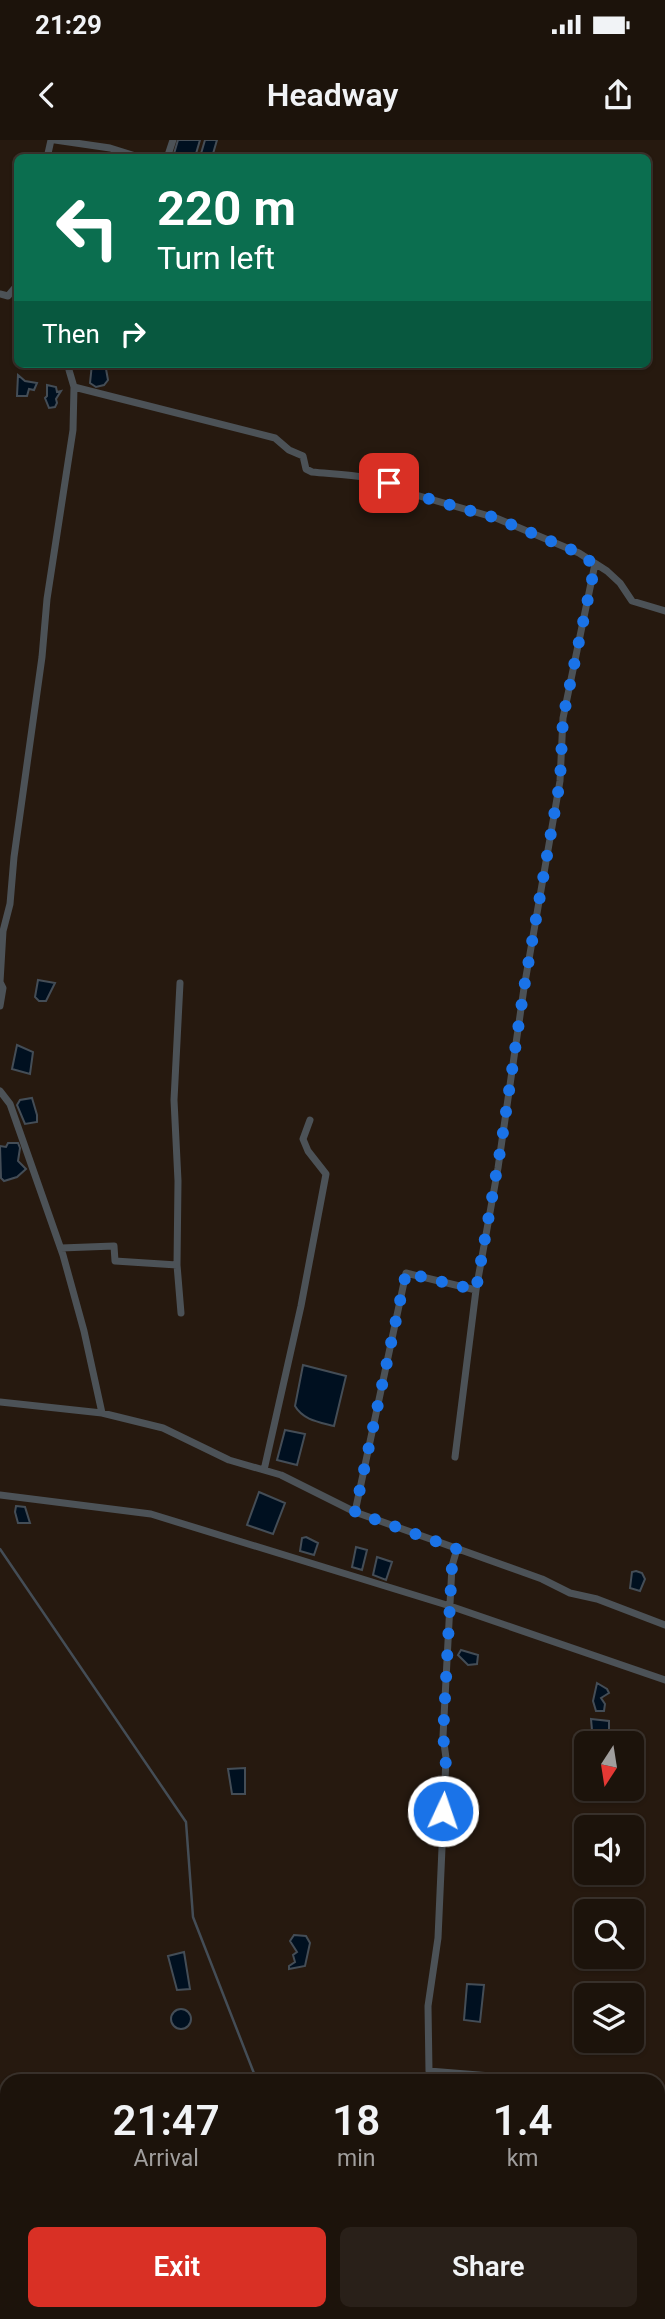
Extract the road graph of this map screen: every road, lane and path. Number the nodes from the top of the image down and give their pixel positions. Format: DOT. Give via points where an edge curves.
graph roads {
  1 [pos="53,140"];
  2 [pos="129,154"];
  3 [pos="14,289"];
  4 [pos="0,294"];
  5 [pos="71,368"];
  6 [pos="74,387"];
  7 [pos="595,565"];
  8 [pos="665,611"];
  9 [pos="180,983"];
  10 [pos="0,1006"];
  11 [pos="0,1091"];
  12 [pos="310,1120"];
  13 [pos="61,1248"];
  14 [pos="177,1265"];
  15 [pos="476,1290"];
  16 [pos="181,1313"];
  17 [pos="0,1402"];
  18 [pos="102,1413"];
  19 [pos="455,1457"];
  20 [pos="264,1470"];
  21 [pos="0,1495"];
  22 [pos="355,1512"];
  23 [pos="457,1549"];
  24 [pos="450,1606"];
  25 [pos="665,1625"];
  26 [pos="665,1680"];
  27 [pos="467,2074"];
  1 -- 2 [label="street"];
  3 -- 4 [label="street" via="8,296"];
  5 -- 6 [label="street"];
  6 -- 7 [label="street" via="275,438 303,456 312,472 389,483 402,491 496,518 579,553"];
  6 -- 10 [label="street" via="73,430 3,931"];
  7 -- 8 [label="street" via="620,583 632,601"];
  7 -- 15 [label="street" via="563,718 560,781"];
  9 -- 14 [label="street" via="174,1100"];
  11 -- 13 [label="street" via="10,1104"];
  12 -- 20 [label="street" via="303,1139 326,1174"];
  13 -- 14 [label="street" via="114,1247 115,1261"];
  13 -- 18 [label="street"];
  14 -- 16 [label="street"];
  15 -- 19 [label="street"];
  15 -- 22 [label="street" via="406,1273"];
  17 -- 18 [label="street"];
  18 -- 20 [label="street" via="163,1428 229,1460"];
  20 -- 22 [label="street"];
  21 -- 24 [label="street" via="151,1514"];
  22 -- 23 [label="street"];
  23 -- 24 [label="street"];
  23 -- 25 [label="street"];
  24 -- 26 [label="street"];
  24 -- 27 [label="street" via="438,1938 428,2006 429,2071"];
}
